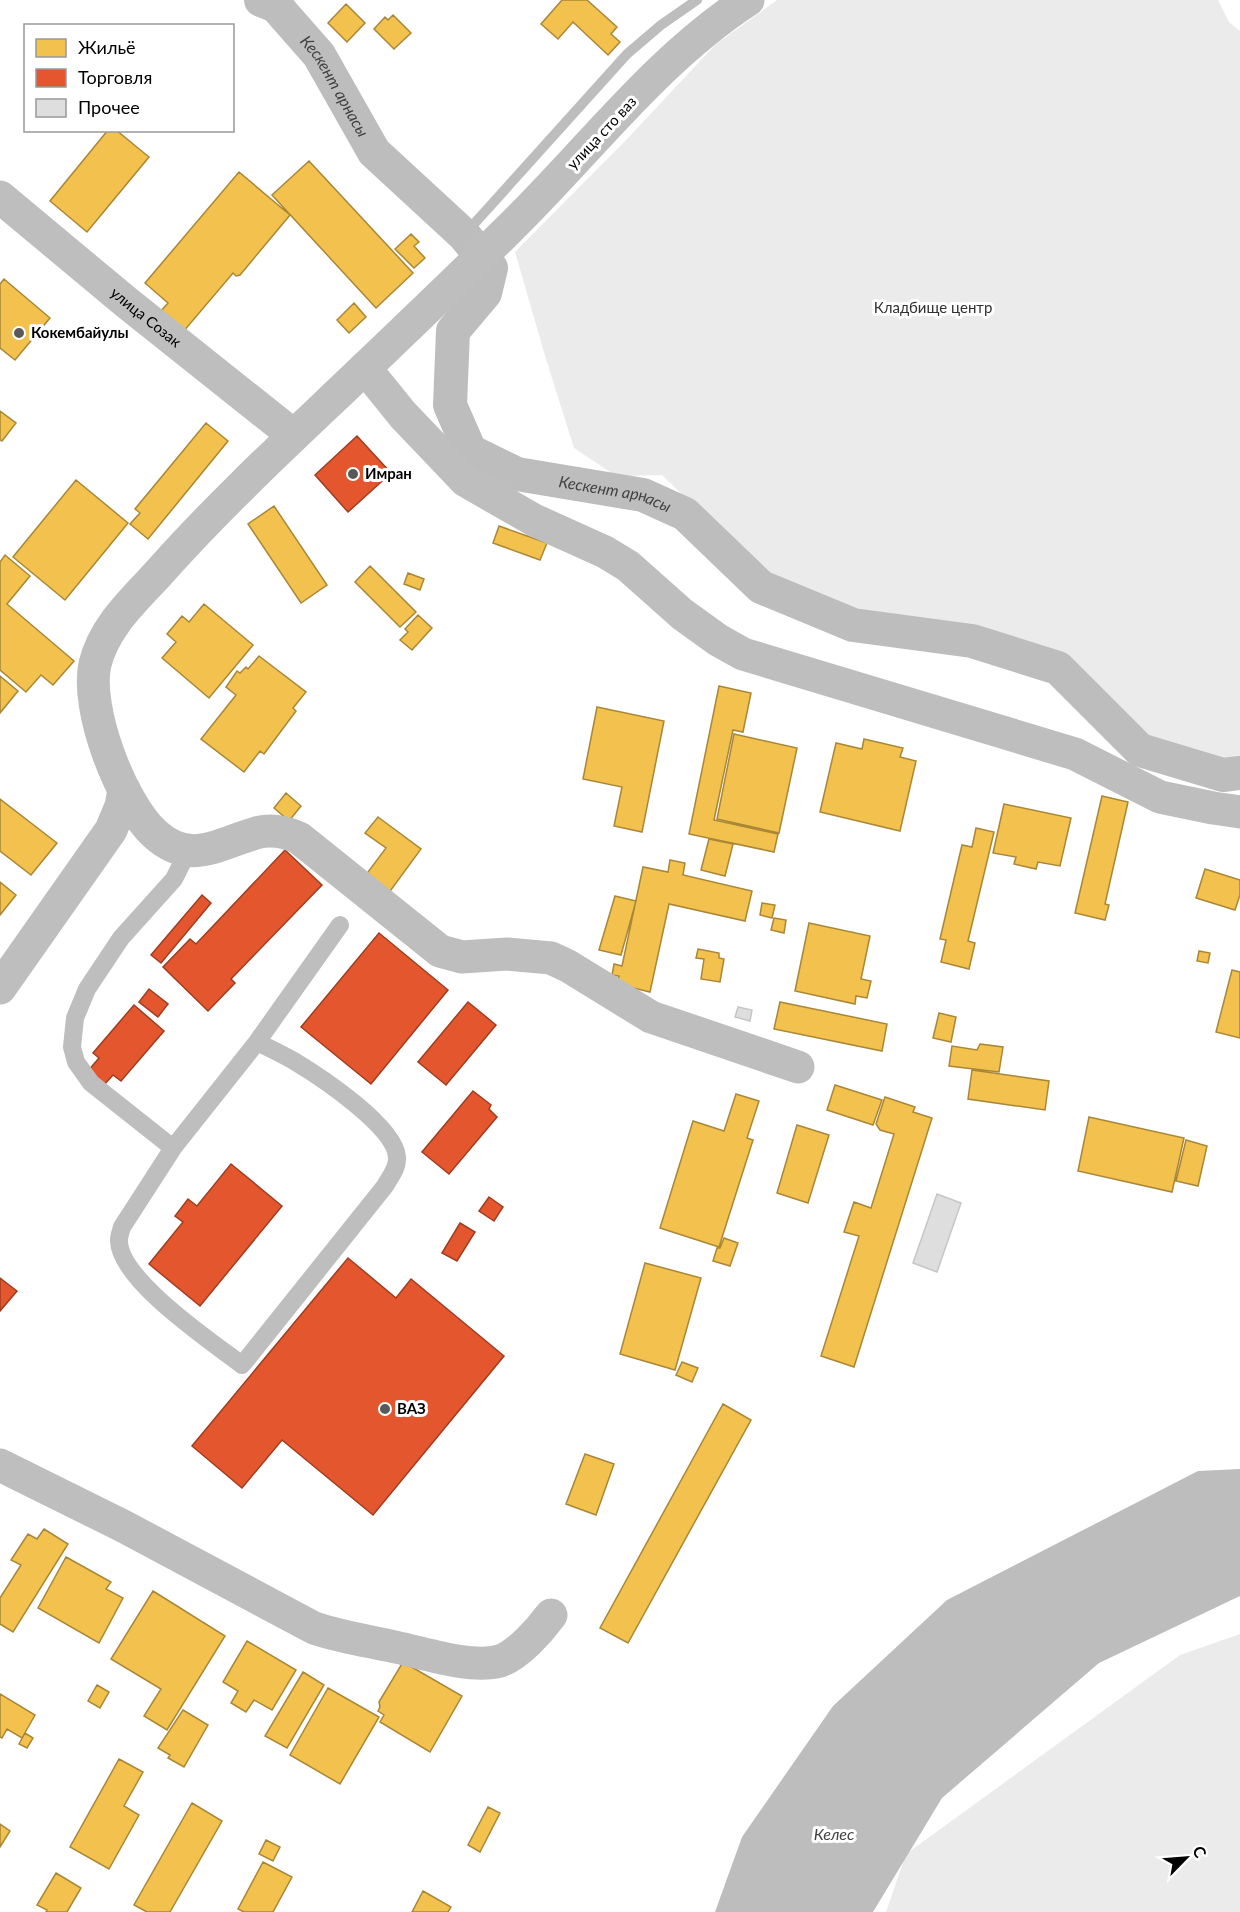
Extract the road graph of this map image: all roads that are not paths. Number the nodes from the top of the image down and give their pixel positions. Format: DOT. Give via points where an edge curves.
graph roads {
  1 [pos="748,0"];
  2 [pos="0,197"];
  3 [pos="365,368"];
  4 [pos="293,435"];
  5 [pos="124,790"];
  6 [pos="1240,812"];
  7 [pos="188,850"];
  8 [pos="340,925"];
  9 [pos="0,988"];
  10 [pos="257,1042"];
  11 [pos="798,1067"];
  12 [pos="173,1148"];
  13 [pos="0,1465"];
  14 [pos="551,1615"];
  1 -- 3 [label="street, улица сто ваз" via="718,19 666,65 503,235"];
  2 -- 4 [label="street, улица Созак"];
  3 -- 4 [label="street, улица сто ваз"];
  3 -- 6 [label="street" via="466,481 628,566 682,614 743,654 1075,754 1160,797"];
  4 -- 5 [label="street, улица сто ваз" via="197,530 110,629 96,662 93,689 112,763"];
  5 -- 7 [label="street, улица сто ваз" via="153,833 173,848"];
  5 -- 9 [label="street" via="111,830"];
  7 -- 11 [label="street" via="206,850 258,832 288,833 440,951 462,957 507,954 551,958 651,1017"];
  7 -- 12 [label="lane" via="174,879 121,938 87,989 75,1018 72,1047 76,1062 91,1083"];
  8 -- 10 [label="lane"];
  10 -- 12 [label="lane"];
  10 -- 12 [label="lane" via="293,1060 344,1094 380,1127 397,1156 396,1168 385,1186 242,1365 150,1292 123,1255 119,1241 122,1227"];
  13 -- 14 [label="street" via="314,1628 338,1636 484,1663 502,1660 520,1648"];
}
